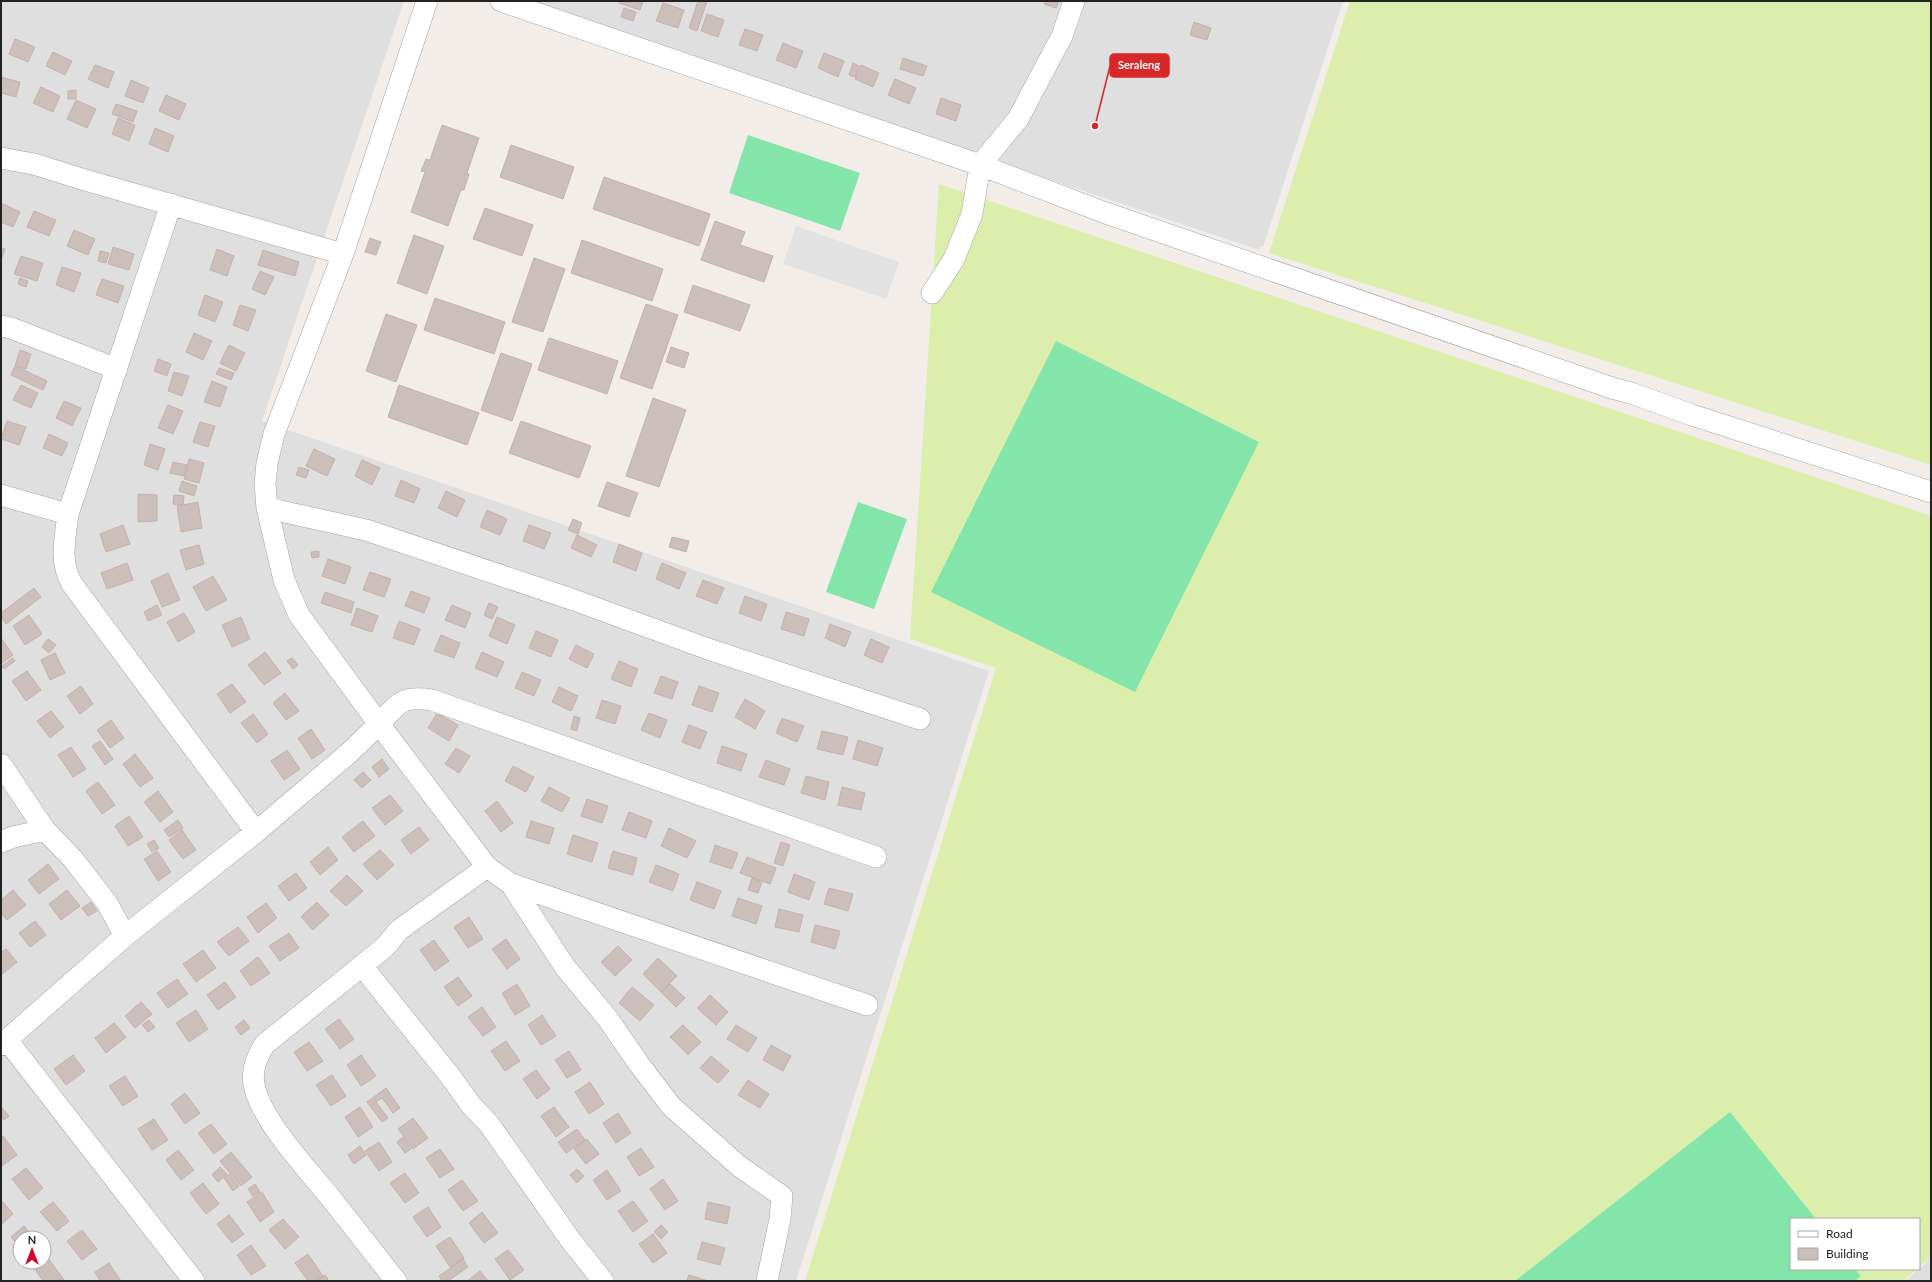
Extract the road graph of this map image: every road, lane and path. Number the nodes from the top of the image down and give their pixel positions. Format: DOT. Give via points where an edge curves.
graph roads {
  1 [pos="427,1"];
  2 [pos="501,1"];
  3 [pos="1074,1"];
  4 [pos="1,158"];
  5 [pos="980,165"];
  6 [pos="171,204"];
  7 [pos="343,254"];
  8 [pos="932,294"];
  9 [pos="1,326"];
  10 [pos="116,369"];
  11 [pos="1931,492"];
  12 [pos="1,495"];
  13 [pos="267,508"];
  14 [pos="68,514"];
  15 [pos="920,719"];
  16 [pos="380,724"];
  17 [pos="1,764"];
  18 [pos="45,830"];
  19 [pos="256,832"];
  20 [pos="1,842"];
  21 [pos="876,857"];
  22 [pos="487,867"];
  23 [pos="510,884"];
  24 [pos="125,936"];
  25 [pos="362,966"];
  26 [pos="867,1005"];
  27 [pos="4,1042"];
  28 [pos="194,1281"];
  29 [pos="396,1281"];
  30 [pos="603,1281"];
  31 [pos="767,1281"];
  1 -- 7 [label="street"];
  2 -- 5 [label="street"];
  3 -- 5 [label="street" via="1062,36 1018,119"];
  4 -- 6 [label="street" via="34,164"];
  5 -- 8 [label="street" via="972,214 954,259"];
  5 -- 11 [label="street" via="1266,270 1612,388"];
  6 -- 7 [label="street"];
  6 -- 10 [label="street"];
  7 -- 13 [label="street" via="274,434 266,470"];
  9 -- 10 [label="street"];
  10 -- 14 [label="street"];
  12 -- 14 [label="street"];
  13 -- 15 [label="street" via="366,530 574,600 708,649"];
  13 -- 16 [label="street" via="284,580 300,615"];
  14 -- 19 [label="street" via="63,560 72,584"];
  16 -- 19 [label="street"];
  16 -- 21 [label="street" via="399,704 415,697 432,700"];
  16 -- 22 [label="street"];
  17 -- 18 [label="street"];
  18 -- 20 [label="street"];
  18 -- 24 [label="street" via="73,859 107,903"];
  19 -- 24 [label="street"];
  22 -- 23 [label="street"];
  22 -- 25 [label="street" via="399,930 385,947"];
  23 -- 26 [label="street"];
  23 -- 31 [label="street" via="565,967 608,1019 671,1106 739,1166 782,1196 780,1219"];
  24 -- 27 [label="street"];
  25 -- 29 [label="street" via="265,1044 255,1059 253,1082 267,1115 289,1147"];
  25 -- 30 [label="street" via="471,1105 490,1124 569,1238"];
  27 -- 28 [label="street"];
}
